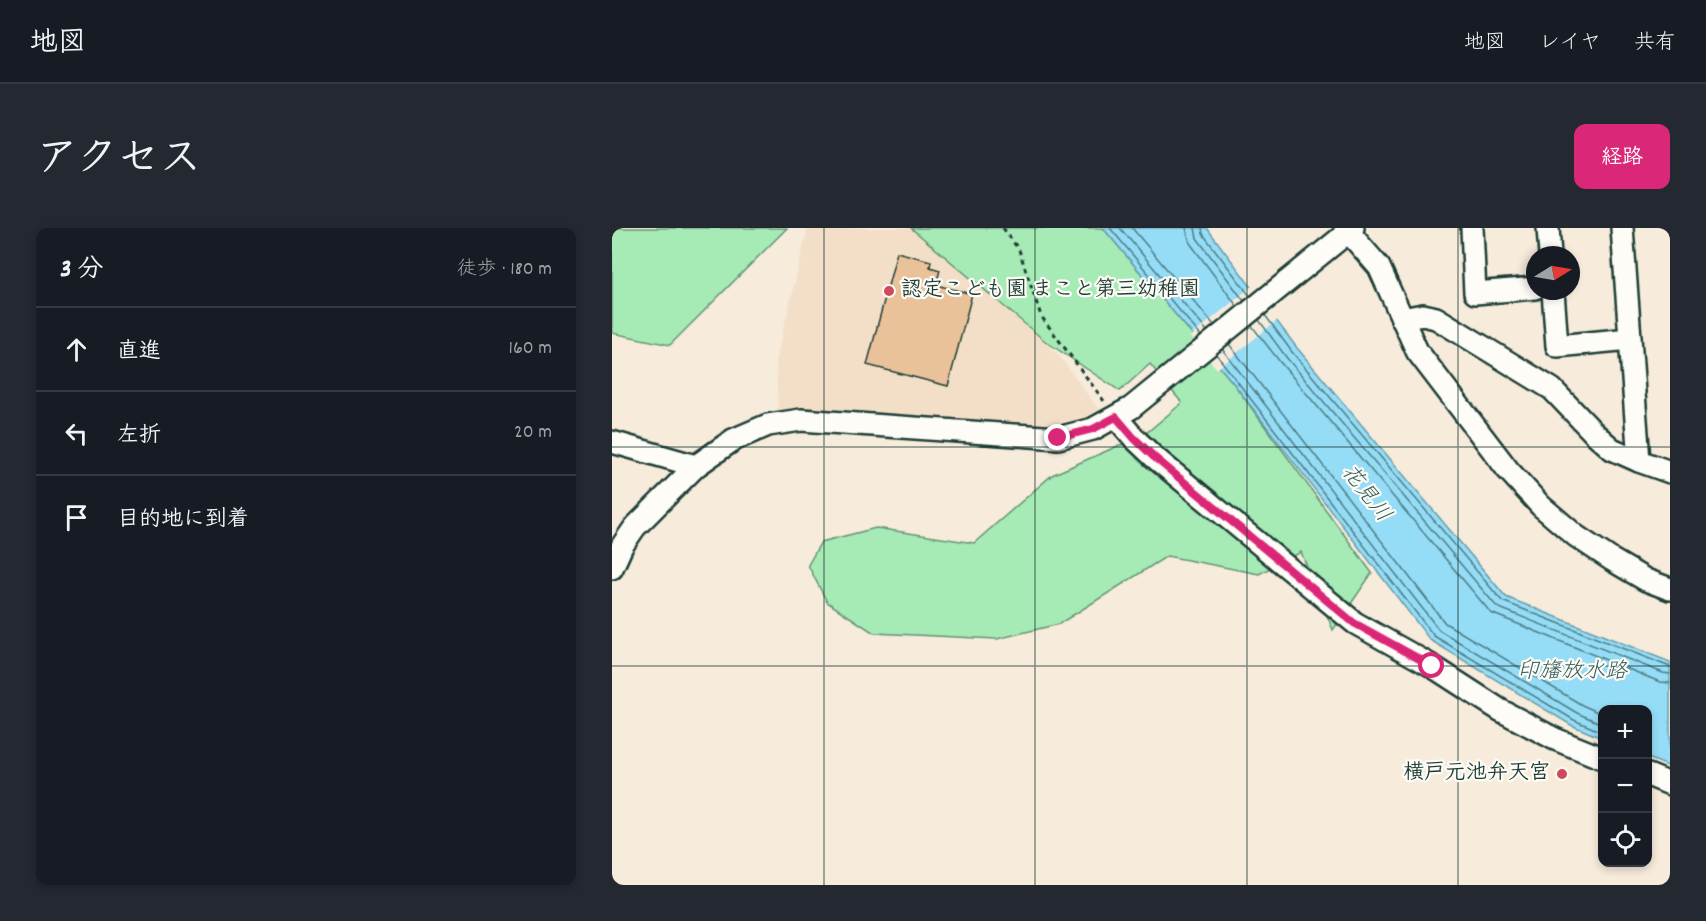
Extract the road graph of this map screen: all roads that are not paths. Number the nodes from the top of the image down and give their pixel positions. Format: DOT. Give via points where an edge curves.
graph roads {
  1 [pos="1472,228"];
  2 [pos="1548,228"];
  3 [pos="1622,228"];
  4 [pos="1348,229"];
  5 [pos="1549,246"];
  6 [pos="1526,289"];
  7 [pos="1554,300"];
  8 [pos="1402,319"];
  9 [pos="1630,339"];
  10 [pos="1119,411"];
  11 [pos="612,442"];
  12 [pos="1639,462"];
  13 [pos="696,466"];
  14 [pos="1670,472"];
  15 [pos="612,568"];
  16 [pos="1670,589"];
  17 [pos="1598,756"];
  18 [pos="1652,778"];
  19 [pos="1670,784"];
  1 -- 6 [label="street" via="1476,293"];
  2 -- 5 [label="street"];
  3 -- 9 [label="street"];
  4 -- 8 [label="street" via="1379,267"];
  4 -- 10 [label="street" via="1330,248"];
  7 -- 9 [label="street" via="1557,346"];
  8 -- 12 [label="street" via="1423,315 1436,318 1552,389 1612,449"];
  8 -- 16 [label="street" via="1417,351 1508,470 1541,506 1612,560"];
  9 -- 12 [label="street"];
  10 -- 13 [label="street" via="1093,429 1058,438 801,420 768,425 733,440"];
  10 -- 17 [label="street" via="1134,438 1154,457 1354,623 1500,710"];
  11 -- 13 [label="street"];
  12 -- 14 [label="street"];
  13 -- 15 [label="street" via="635,527"];
  18 -- 19 [label="street"];
}
